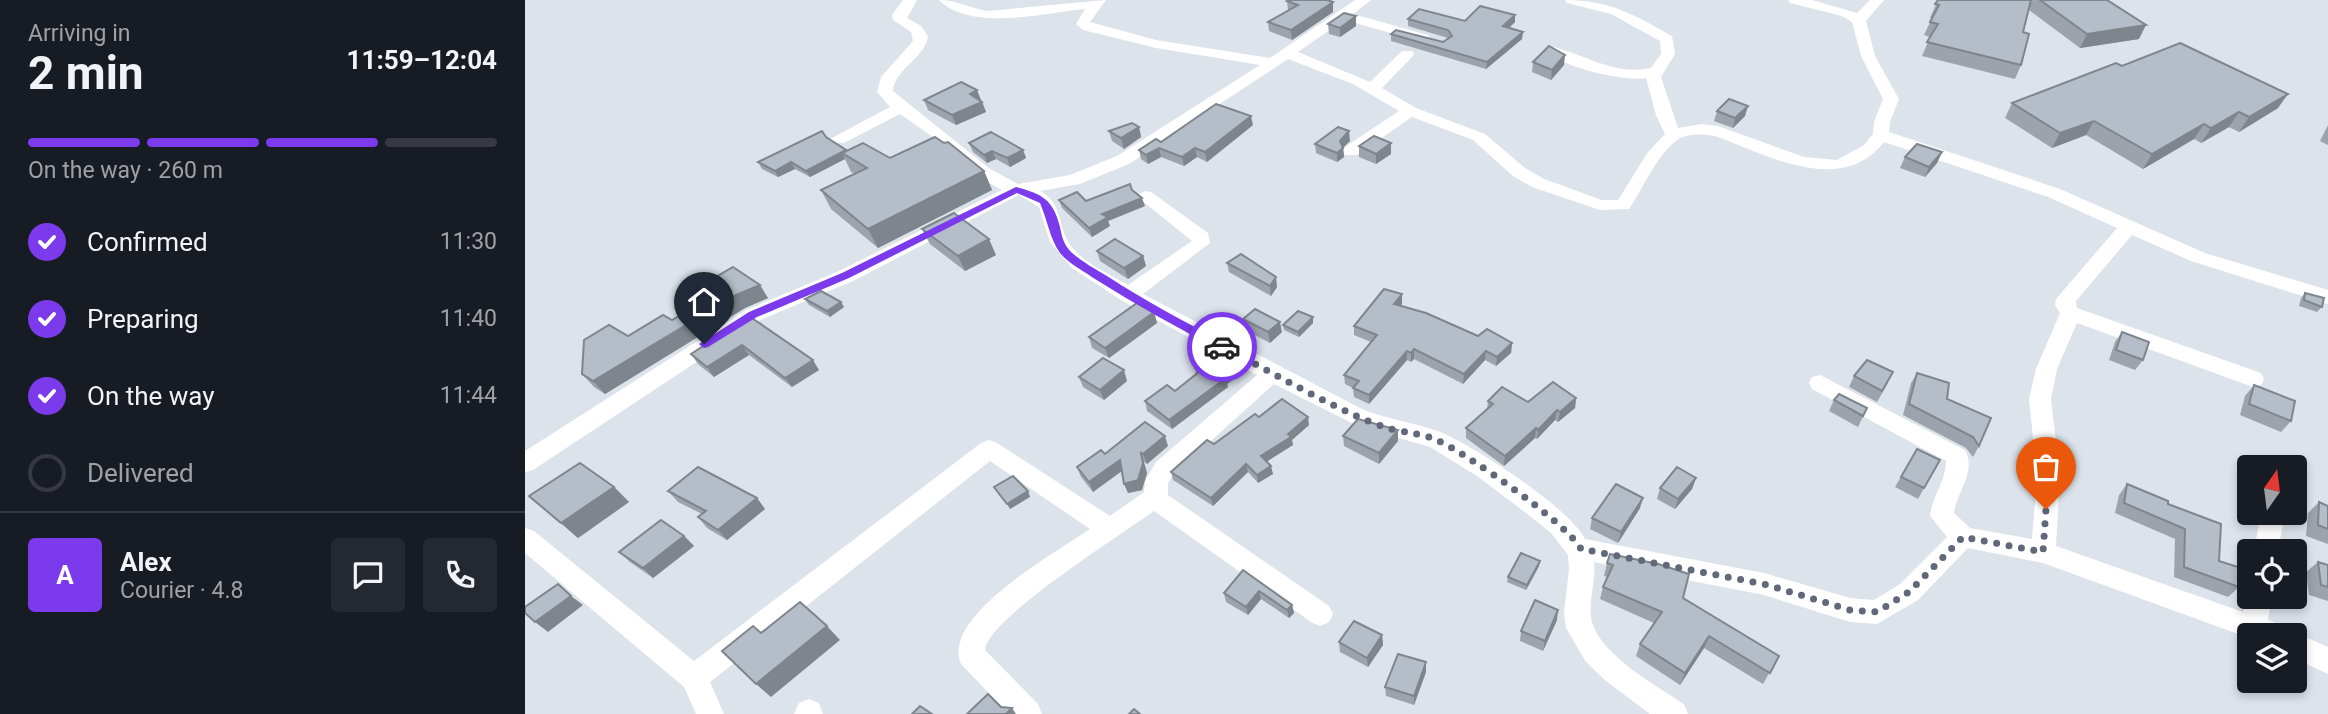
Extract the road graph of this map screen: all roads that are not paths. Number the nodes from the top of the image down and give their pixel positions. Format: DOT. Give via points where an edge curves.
graph roads {
  1 [pos="910,0"];
  2 [pos="946,0"];
  3 [pos="1364,0"];
  4 [pos="1572,0"];
  5 [pos="1795,0"];
  6 [pos="1877,0"];
  7 [pos="1097,2"];
  8 [pos="1340,15"];
  9 [pos="1859,20"];
  10 [pos="1442,43"];
  11 [pos="1553,51"];
  12 [pos="1407,54"];
  13 [pos="1279,58"];
  14 [pos="1654,72"];
  15 [pos="1373,88"];
  16 [pos="902,107"];
  17 [pos="1410,111"];
  18 [pos="1673,134"];
  19 [pos="1881,135"];
  20 [pos="838,139"];
  21 [pos="1351,151"];
  22 [pos="1016,190"];
  23 [pos="1145,196"];
  24 [pos="2129,226"];
  25 [pos="1128,295"];
  26 [pos="2328,297"];
  27 [pos="2070,313"];
  28 [pos="1272,374"];
  29 [pos="2253,379"];
  30 [pos="1821,383"];
  31 [pos="525,463"];
  32 [pos="1157,496"];
  33 [pos="1110,529"];
  34 [pos="1963,537"];
  35 [pos="525,538"];
  36 [pos="1581,549"];
  37 [pos="2043,552"];
  38 [pos="1320,614"];
  39 [pos="2243,623"];
  40 [pos="2307,650"];
  41 [pos="2328,661"];
  42 [pos="694,678"];
  43 [pos="710,714"];
  44 [pos="1028,714"];
  45 [pos="1674,714"];
  1 -- 16 [label="street" via="900,20 916,29 920,42 886,80 885,92"];
  2 -- 7 [label="street" via="987,15"];
  3 -- 8 [label="street"];
  4 -- 14 [label="street" via="1616,11 1667,39 1668,54"];
  5 -- 9 [label="street"];
  6 -- 9 [label="street"];
  7 -- 13 [label="street" via="1084,20 1088,27 1164,46"];
  8 -- 10 [label="street"];
  8 -- 13 [label="street"];
  9 -- 19 [label="street" via="1868,56 1891,99"];
  11 -- 14 [label="street" via="1618,74"];
  12 -- 15 [label="street"];
  13 -- 15 [label="street"];
  13 -- 22 [label="street" via="1123,160 1074,180"];
  14 -- 18 [label="street"];
  15 -- 17 [label="street"];
  16 -- 20 [label="street"];
  16 -- 22 [label="street" via="971,164"];
  17 -- 18 [label="street" via="1479,137 1538,183 1611,207 1623,205"];
  17 -- 21 [label="street"];
  18 -- 19 [label="street" via="1718,131 1802,162 1831,165 1854,159"];
  19 -- 24 [label="street" via="2054,193"];
  22 -- 25 [label="street" via="1044,201 1065,252"];
  22 -- 31 [label="street" via="846,276 753,315"];
  23 -- 25 [label="street" via="1201,237 1201,243"];
  24 -- 26 [label="street" via="2198,257"];
  24 -- 27 [label="street" via="2066,299"];
  25 -- 28 [label="street"];
  27 -- 29 [label="street"];
  27 -- 37 [label="street" via="2065,334 2048,365 2039,404 2048,465"];
  28 -- 32 [label="street" via="1164,469 1157,478"];
  28 -- 36 [label="street" via="1362,418 1420,434 1455,450 1561,527"];
  30 -- 34 [label="street" via="1957,456 1958,471 1941,507 1947,524"];
  32 -- 33 [label="street"];
  32 -- 38 [label="street"];
  33 -- 42 [label="street" via="989,449"];
  33 -- 44 [label="street" via="1004,606 970,646 971,654"];
  34 -- 36 [label="street" via="1909,592 1877,612 1850,610 1753,582"];
  34 -- 37 [label="street"];
  35 -- 42 [label="street"];
  36 -- 45 [label="street" via="1579,623 1587,643"];
  37 -- 39 [label="street"];
  40 -- 41 [label="street"];
  42 -- 43 [label="street"];
}
